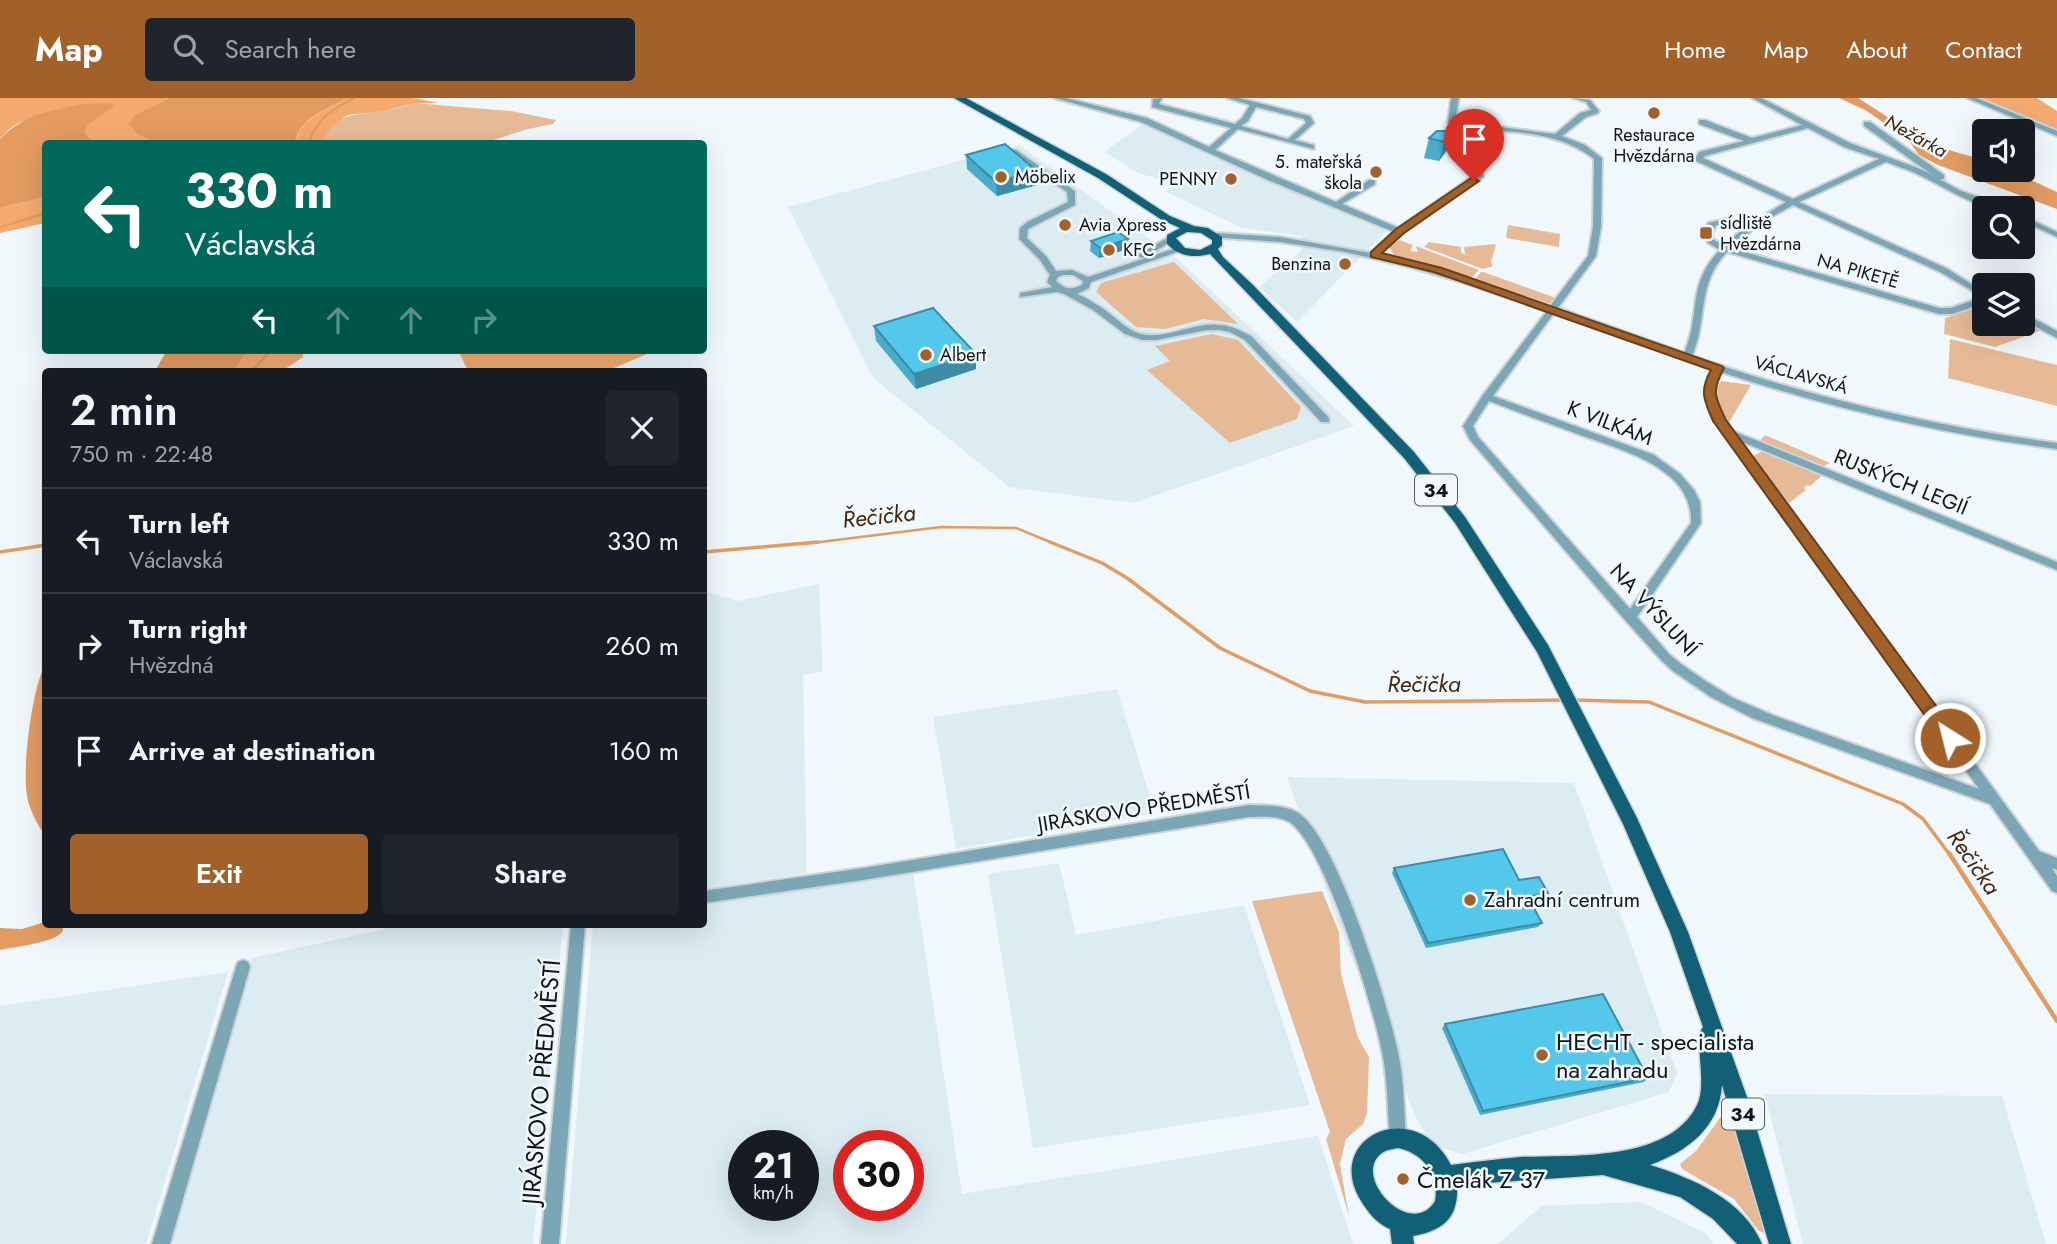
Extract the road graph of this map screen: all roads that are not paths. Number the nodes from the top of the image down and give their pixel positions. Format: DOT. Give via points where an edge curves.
graph roads {
  1 [pos="959,98"];
  2 [pos="1058,98"];
  3 [pos="1158,98"];
  4 [pos="1231,98"];
  5 [pos="1455,98"];
  6 [pos="1568,98"];
  7 [pos="1577,98"];
  8 [pos="1756,98"];
  9 [pos="1971,98"];
  10 [pos="1254,104"];
  11 [pos="1583,115"];
  12 [pos="1702,122"];
  13 [pos="1867,124"];
  14 [pos="1810,125"];
  15 [pos="1488,126"];
  16 [pos="1236,127"];
  17 [pos="2057,134"];
  18 [pos="1556,136"];
  19 [pos="1749,140"];
  20 [pos="1290,141"];
  21 [pos="1311,147"];
  22 [pos="1209,150"];
  23 [pos="1013,152"];
  24 [pos="1886,159"];
  25 [pos="1074,162"];
  26 [pos="1372,182"];
  27 [pos="1972,196"];
  28 [pos="1972,198"];
  29 [pos="1793,203"];
  30 [pos="1336,205"];
  31 [pos="2035,224"];
  32 [pos="1190,228"];
  33 [pos="1748,228"];
  34 [pos="1400,231"];
  35 [pos="2057,235"];
  36 [pos="1171,237"];
  37 [pos="1259,238"];
  38 [pos="1215,243"];
  39 [pos="1724,249"];
  40 [pos="1183,251"];
  41 [pos="1374,254"];
  42 [pos="1042,258"];
  43 [pos="1068,272"];
  44 [pos="1084,281"];
  45 [pos="1057,285"];
  46 [pos="1972,288"];
  47 [pos="1972,304"];
  48 [pos="1098,309"];
  49 [pos="1553,311"];
  50 [pos="1275,316"];
  51 [pos="2035,323"];
  52 [pos="2057,335"];
  53 [pos="1687,357"];
  54 [pos="1718,368"];
  55 [pos="1486,397"];
  56 [pos="1325,420"];
  57 [pos="1731,434"];
  58 [pos="2057,446"];
  59 [pos="2057,566"];
  60 [pos="1630,618"];
  61 [pos="1996,801"];
  62 [pos="2032,854"];
  63 [pos="2057,864"];
  64 [pos="2057,887"];
  65 [pos="707,897"];
  66 [pos="578,928"];
  67 [pos="243,967"];
  68 [pos="1699,988"];
  69 [pos="1398,1137"];
  70 [pos="1602,1165"];
  71 [pos="1445,1176"];
  72 [pos="1402,1234"];
  73 [pos="162,1244"];
  74 [pos="550,1244"];
  75 [pos="1751,1244"];
  76 [pos="1780,1244"];
  1 -- 25 [label="main road"];
  2 -- 22 [label="street" via="1144,120"];
  3 -- 16 [label="street" via="1155,105"];
  4 -- 10 [label="street"];
  5 -- 15 [label="street" via="1451,120"];
  6 -- 11 [label="street"];
  7 -- 11 [label="street" via="1595,109"];
  8 -- 14 [label="street"];
  9 -- 17 [label="street"];
  10 -- 16 [label="street"];
  10 -- 20 [label="street" via="1307,118 1310,123"];
  11 -- 18 [label="street"];
  12 -- 19 [label="street"];
  13 -- 27 [label="street"];
  14 -- 19 [label="street"];
  14 -- 24 [label="street"];
  15 -- 18 [label="street"];
  15 -- 34 [label="street" via="1480,175"];
  16 -- 20 [label="street"];
  16 -- 22 [label="street"];
  18 -- 49 [label="street" via="1581,145 1598,158 1599,179 1592,256"];
  19 -- 29 [label="street, NA PIKETĚ" via="1702,154 1699,159"];
  20 -- 21 [label="street"];
  22 -- 30 [label="street"];
  23 -- 42 [label="street" via="1071,191 1072,202 1060,212 1024,228 1023,239"];
  24 -- 28 [label="street"];
  24 -- 29 [label="street"];
  25 -- 32 [label="main road"];
  25 -- 36 [label="main road"];
  26 -- 30 [label="street"];
  29 -- 33 [label="street"];
  29 -- 46 [label="street, NA PIKETĚ" via="1943,270"];
  30 -- 34 [label="street"];
  31 -- 35 [label="street"];
  32 -- 36 [label="main road"];
  32 -- 38 [label="main road" via="1204,230"];
  33 -- 39 [label="street"];
  33 -- 39 [label="street" via="1725,220 1712,223 1708,235"];
  34 -- 41 [label="street"];
  36 -- 40 [label="main road"];
  36 -- 44 [label="street"];
  37 -- 38 [label="street, VÁCLAVSKÁ"];
  37 -- 41 [label="street, VÁCLAVSKÁ"];
  38 -- 40 [label="main road" via="1203,253"];
  38 -- 50 [label="main road, 34" via="1219,260"];
  39 -- 47 [label="street, NA PIKETĚ" via="1940,311"];
  39 -- 53 [label="street" via="1705,277"];
  40 -- 44 [label="street"];
  40 -- 50 [label="main road, 34" via="1209,262"];
  41 -- 49 [label="street, VÁCLAVSKÁ" via="1438,270"];
  42 -- 43 [label="street"];
  42 -- 45 [label="street"];
  43 -- 44 [label="street"];
  43 -- 45 [label="street"];
  44 -- 45 [label="street"];
  44 -- 48 [label="street"];
  45 -- 48 [label="street"];
  48 -- 56 [label="street" via="1124,331 1139,336 1163,336 1200,326 1237,330"];
  49 -- 53 [label="street, VÁCLAVSKÁ"];
  49 -- 55 [label="street, NA VÝSLUNÍ"];
  50 -- 68 [label="main road, 34" via="1434,486 1487,562 1565,689 1632,823"];
  51 -- 52 [label="street"];
  53 -- 54 [label="street, VÁCLAVSKÁ"];
  54 -- 57 [label="street" via="1708,396"];
  54 -- 58 [label="street, VÁCLAVSKÁ" via="1855,409 1998,439"];
  55 -- 60 [label="street, NA VÝSLUNÍ" via="1469,422 1472,434"];
  55 -- 60 [label="street, K VILKÁM" via="1650,457 1691,495 1696,523"];
  57 -- 59 [label="street, RUSKÝCH LEGIÍ"];
  57 -- 61 [label="street"];
  60 -- 61 [label="street, NA VÝSLUNÍ" via="1679,670 1744,710"];
  61 -- 62 [label="street"];
  62 -- 63 [label="street"];
  62 -- 64 [label="street"];
  65 -- 69 [label="street, JIRÁSKOVO PŘEDMĚSTÍ" via="1249,811 1277,812 1297,819 1315,839 1356,938 1391,1057"];
  66 -- 74 [label="street, JIRÁSKOVO PŘEDMĚSTÍ"];
  67 -- 73 [label="street"];
  68 -- 70 [label="main road" via="1713,1066 1702,1117 1659,1151"];
  68 -- 76 [label="main road, 34"];
  69 -- 71 [label="main road" via="1423,1146"];
  69 -- 72 [label="main road" via="1374,1144 1362,1166 1367,1194"];
  70 -- 71 [label="main road"];
  70 -- 75 [label="main road" via="1680,1184 1727,1215"];
  71 -- 72 [label="main road" via="1447,1195 1437,1217"];
}
